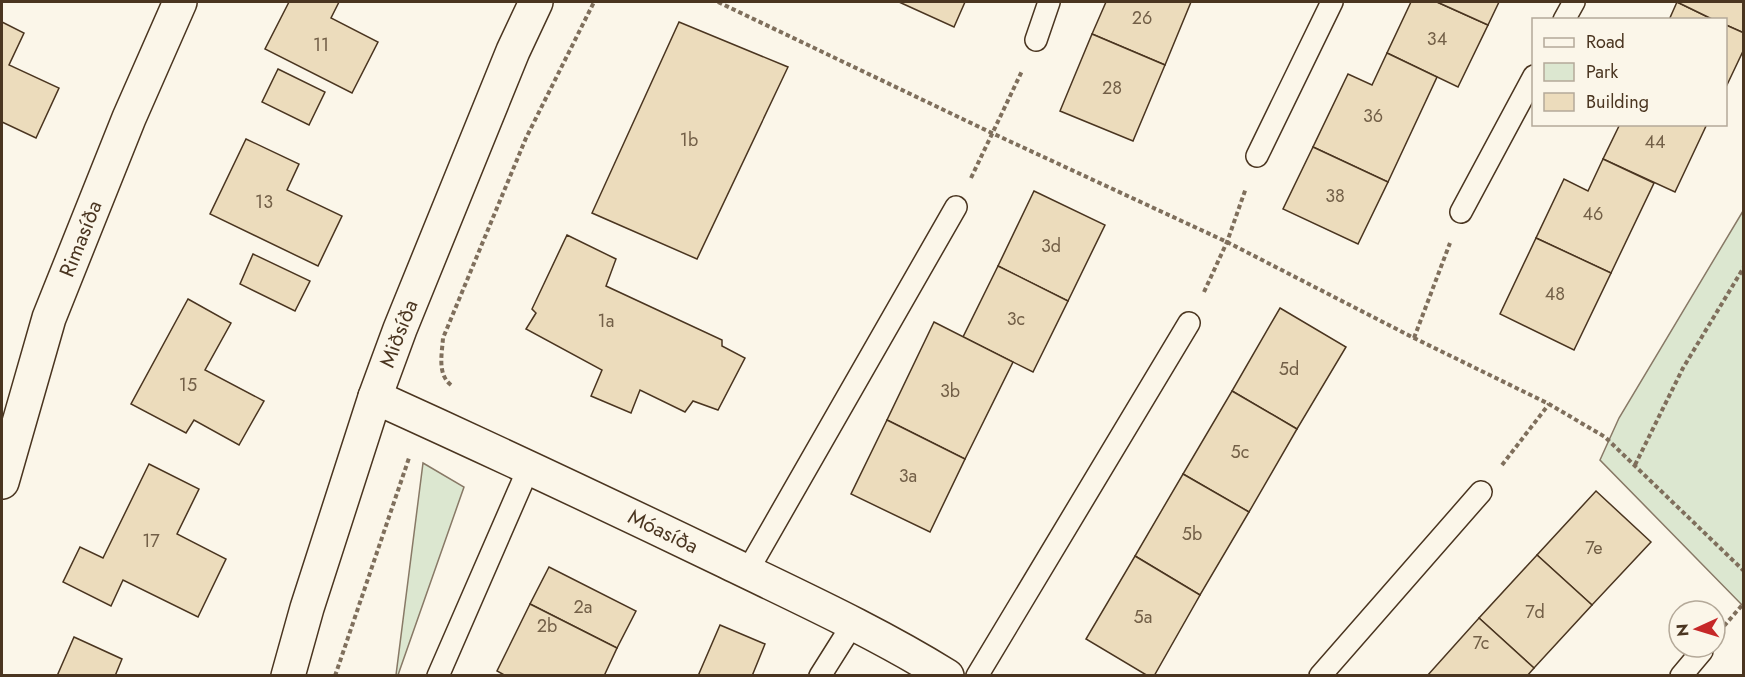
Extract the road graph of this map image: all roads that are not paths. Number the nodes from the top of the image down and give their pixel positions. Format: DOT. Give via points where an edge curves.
graph roads {
  1 [pos="180,2"];
  2 [pos="536,2"];
  3 [pos="1049,2"];
  4 [pos="1332,2"];
  5 [pos="1574,2"];
  6 [pos="1565,18"];
  7 [pos="1036,40"];
  8 [pos="1532,78"];
  9 [pos="1257,156"];
  10 [pos="956,207"];
  11 [pos="1461,212"];
  12 [pos="1189,323"];
  13 [pos="375,397"];
  14 [pos="529,467"];
  15 [pos="2,482"];
  16 [pos="1480,492"];
  17 [pos="747,572"];
  18 [pos="854,622"];
  19 [pos="1695,659"];
  20 [pos="288,675"];
  21 [pos="438,675"];
  22 [pos="820,675"];
  23 [pos="946,675"];
  24 [pos="977,675"];
  25 [pos="1320,675"];
  26 [pos="1682,675"];
  1 -- 15 [label="street, Rimasíða" via="49,318"];
  2 -- 13 [label="street, Miðsíða" via="476,141"];
  3 -- 7 [label="lane"];
  4 -- 9 [label="lane"];
  5 -- 6 [label="lane"];
  8 -- 11 [label="lane"];
  10 -- 17 [label="lane"];
  12 -- 24 [label="lane"];
  13 -- 14 [label="street, Móasíða"];
  13 -- 20 [label="street, Miðsíða"];
  14 -- 17 [label="street, Móasíða"];
  14 -- 21 [label="lane"];
  16 -- 25 [label="lane"];
  17 -- 18 [label="street, Móasíða"];
  18 -- 22 [label="lane"];
  18 -- 23 [label="street, Móasíða"];
  19 -- 26 [label="lane"];
}
